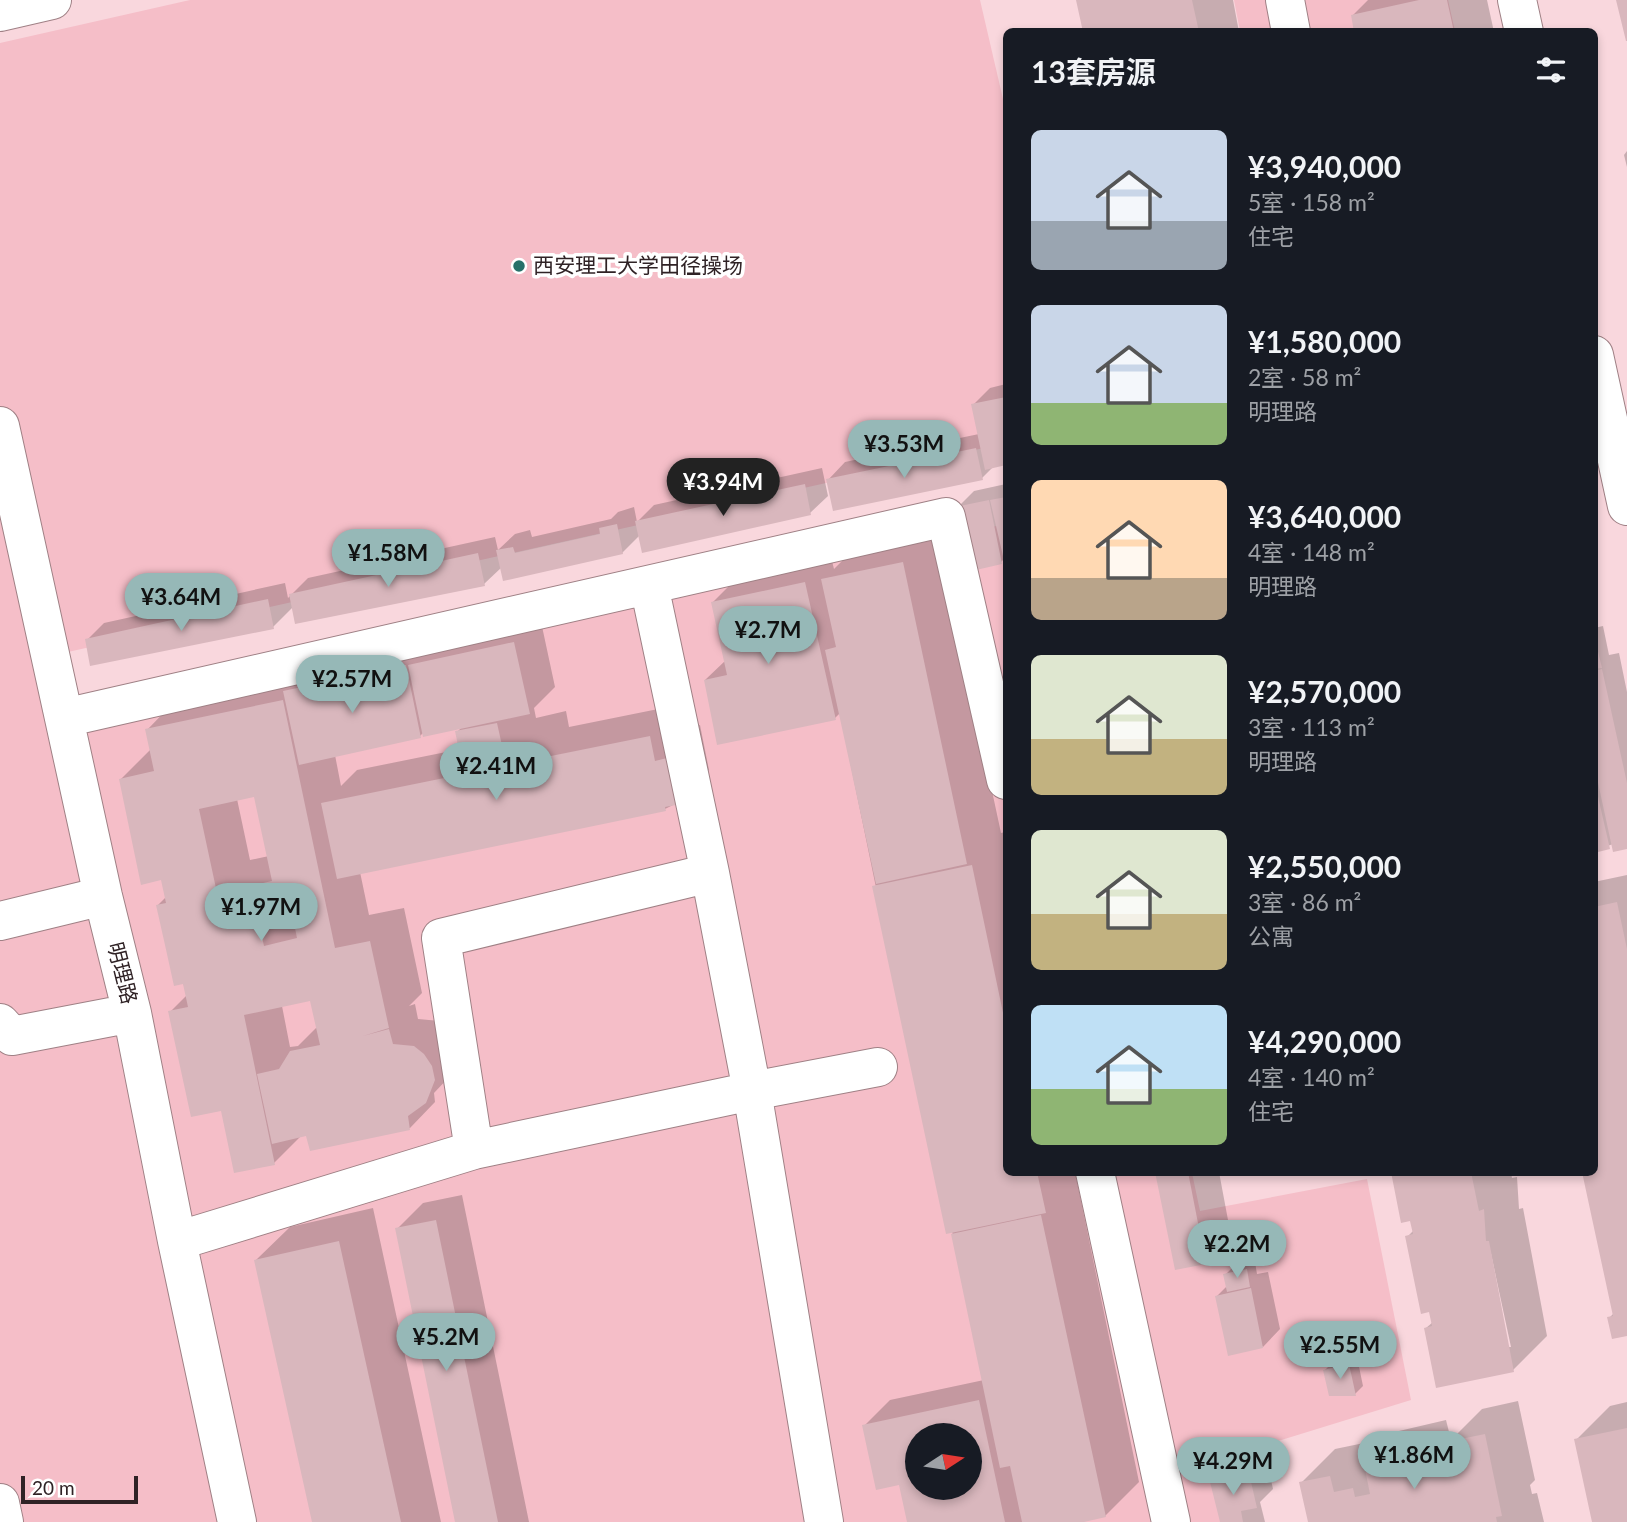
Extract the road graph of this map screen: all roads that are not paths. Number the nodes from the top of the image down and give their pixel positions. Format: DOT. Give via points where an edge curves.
graph roads {
  1 [pos="52,0"];
  2 [pos="1285,0"];
  3 [pos="1517,0"];
  4 [pos="0,12"];
  5 [pos="1290,28"];
  6 [pos="1523,28"];
  7 [pos="1598,373"];
  8 [pos="0,426"];
  9 [pos="1627,506"];
  10 [pos="649,584"];
  11 [pos="64,718"];
  12 [pos="1003,767"];
  13 [pos="710,873"];
  14 [pos="103,896"];
  15 [pos="0,921"];
  16 [pos="132,1013"];
  17 [pos="0,1023"];
  18 [pos="878,1067"];
  19 [pos="752,1091"];
  20 [pos="474,1150"];
  21 [pos="1096,1176"];
  22 [pos="177,1241"];
  23 [pos="0,1503"];
  24 [pos="4,1522"];
  25 [pos="237,1522"];
  26 [pos="824,1522"];
  27 [pos="1171,1522"];
  1 -- 4 [label="street"];
  2 -- 5 [label="street"];
  3 -- 6 [label="street"];
  7 -- 9 [label="street"];
  8 -- 11 [label="street, 明理路"];
  10 -- 11 [label="street"];
  10 -- 12 [label="street" via="946,517"];
  10 -- 13 [label="street"];
  11 -- 14 [label="street, 明理路"];
  13 -- 19 [label="street"];
  13 -- 20 [label="street" via="441,938"];
  14 -- 15 [label="street"];
  14 -- 16 [label="street, 明理路"];
  16 -- 17 [label="street" via="12,1036"];
  16 -- 22 [label="street, 明理路"];
  18 -- 19 [label="street"];
  19 -- 20 [label="street"];
  19 -- 26 [label="street"];
  20 -- 22 [label="street"];
  21 -- 27 [label="street"];
  22 -- 25 [label="street, 明理路"];
  23 -- 24 [label="street"];
}
